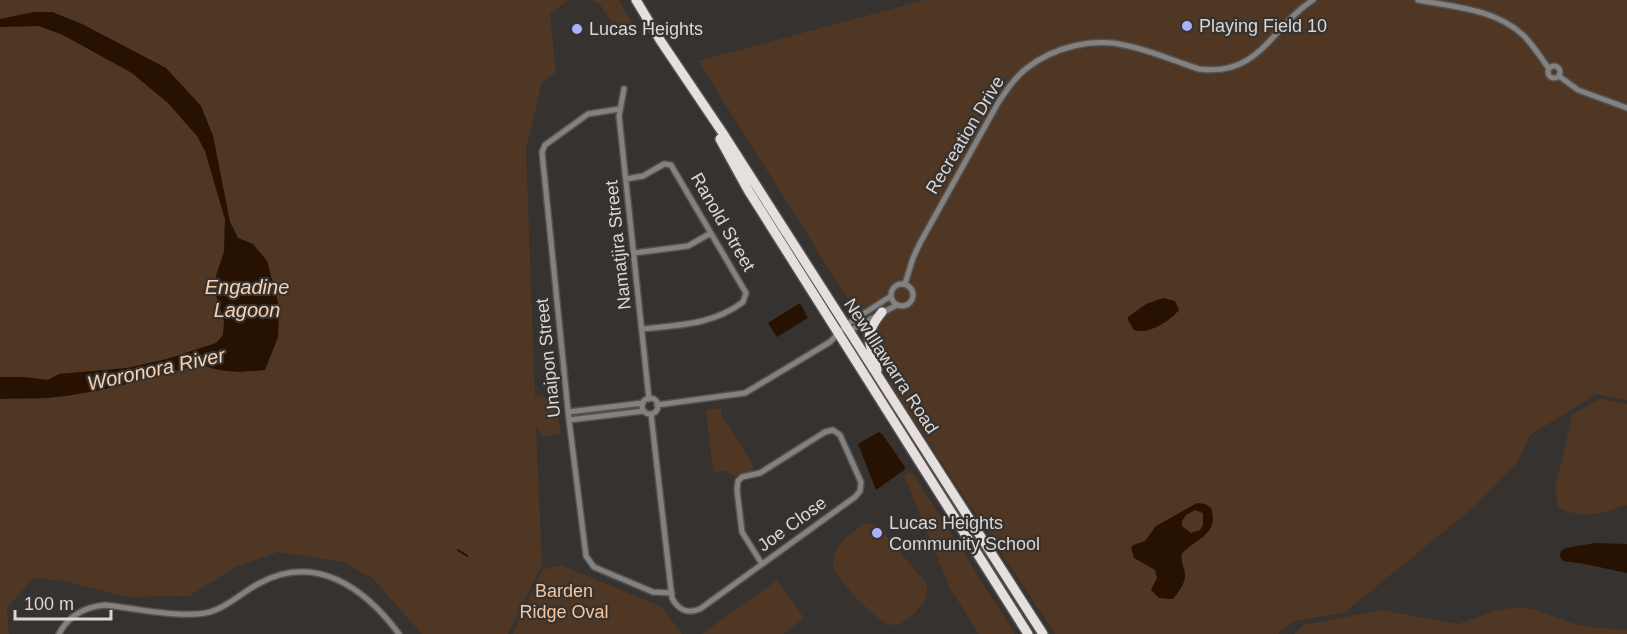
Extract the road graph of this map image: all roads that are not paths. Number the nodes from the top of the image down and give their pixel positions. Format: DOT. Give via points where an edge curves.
graph roads {
  1 [pos="636,0"];
  2 [pos="1313,0"];
  3 [pos="1418,0"];
  4 [pos="624,89"];
  5 [pos="1627,108"];
  6 [pos="620,109"];
  7 [pos="711,117"];
  8 [pos="626,179"];
  9 [pos="711,233"];
  10 [pos="634,253"];
  11 [pos="905,284"];
  12 [pos="891,296"];
  13 [pos="897,305"];
  14 [pos="882,312"];
  15 [pos="848,328"];
  16 [pos="642,329"];
  17 [pos="840,334"];
  18 [pos="879,380"];
  19 [pos="649,399"];
  20 [pos="643,403"];
  21 [pos="657,405"];
  22 [pos="644,411"];
  23 [pos="568,412"];
  24 [pos="651,414"];
  25 [pos="569,420"];
  26 [pos="762,564"];
  27 [pos="672,593"];
  28 [pos="59,634"];
  29 [pos="399,634"];
  30 [pos="1028,634"];
  31 [pos="1043,634"];
  1 -- 7 [label="highway, New Illawarra Road"];
  2 -- 11 [label="street, Recreation Drive" via="1252,59 1227,69 1199,69 1125,45 1095,42 1059,51 1028,68 998,103 920,243"];
  3 -- 5 [label="street" via="1477,11 1504,21 1524,36 1549,69 1558,68 1559,76 1578,90"];
  4 -- 6 [label="street, Namatjira Street"];
  6 -- 8 [label="street, Namatjira Street"];
  6 -- 23 [label="street, Unaipon Street" via="588,114 545,145 542,152"];
  7 -- 15 [label="highway, New Illawarra Road"];
  7 -- 17 [label="highway, New Illawarra Road" via="748,190"];
  8 -- 9 [label="street, Ranold Street" via="668,164"];
  8 -- 10 [label="street, Namatjira Street"];
  9 -- 10 [label="street" via="688,246"];
  9 -- 16 [label="street, Ranold Street" via="745,290 745,299 726,314 707,321"];
  10 -- 16 [label="street, Namatjira Street"];
  11 -- 12 [label="street" via="896,285"];
  11 -- 13 [label="street" via="911,287 913,297 907,305"];
  12 -- 13 [label="street"];
  12 -- 15 [label="street"];
  13 -- 14 [label="street"];
  14 -- 15 [label="street"];
  14 -- 18 [label="highway" via="868,337"];
  15 -- 17 [label="street"];
  15 -- 18 [label="highway, New Illawarra Road"];
  16 -- 19 [label="street, Namatjira Street"];
  17 -- 21 [label="street" via="746,393"];
  17 -- 30 [label="highway, New Illawarra Road"];
  18 -- 31 [label="highway, New Illawarra Road"];
  19 -- 20 [label="street"];
  19 -- 21 [label="street"];
  20 -- 22 [label="street"];
  20 -- 23 [label="street"];
  21 -- 24 [label="street"];
  22 -- 24 [label="street"];
  22 -- 25 [label="street"];
  23 -- 25 [label="street, Unaipon Street"];
  24 -- 27 [label="street"];
  25 -- 27 [label="street, Unaipon Street" via="589,563 653,592"];
  26 -- 26 [label="street, Joe Close" via="860,491 861,482 845,443 833,430 738,481 741,532"];
  26 -- 27 [label="street, Joe Close" via="691,612 674,603"];
  28 -- 29 [label="street" via="72,617 94,606 209,612 259,583 279,576 311,573 342,581 360,592"];
}
